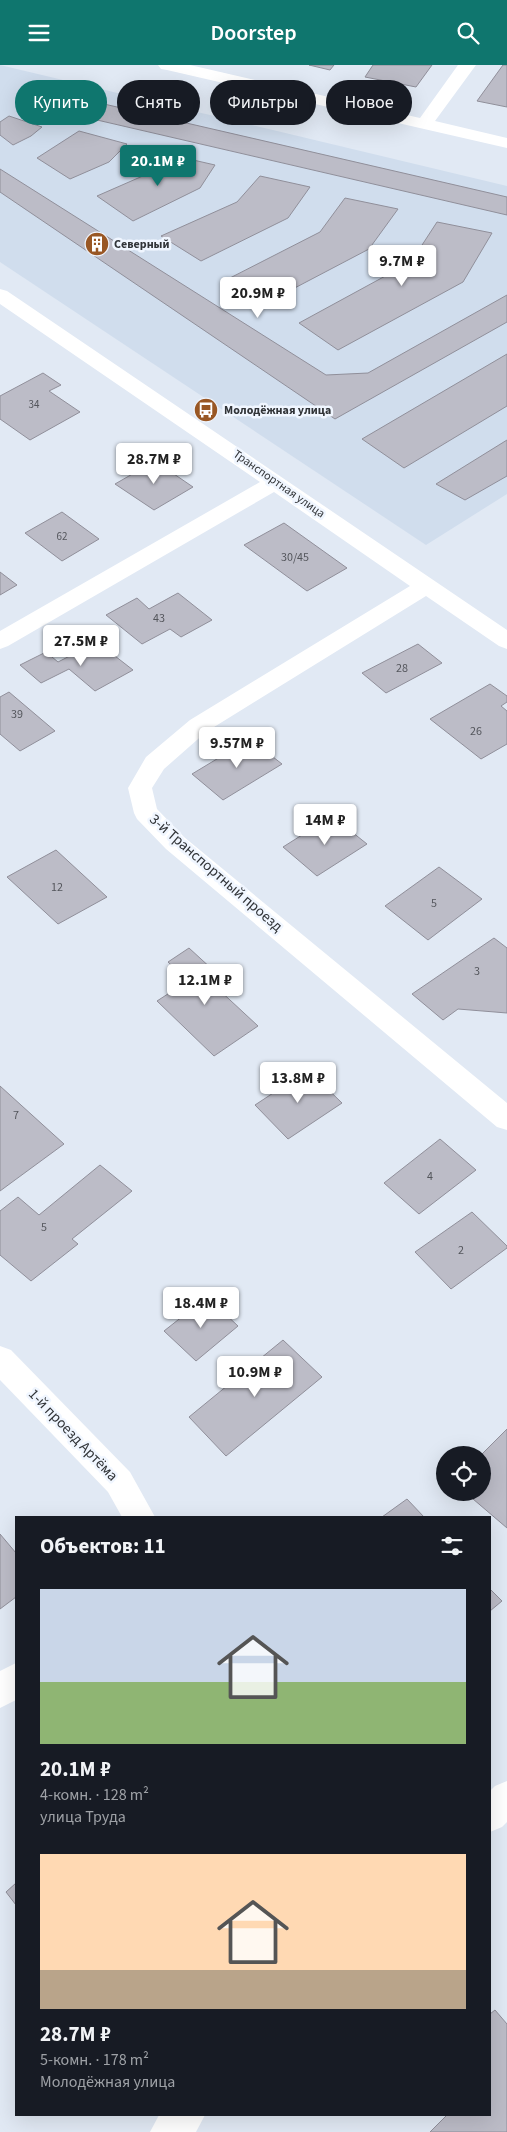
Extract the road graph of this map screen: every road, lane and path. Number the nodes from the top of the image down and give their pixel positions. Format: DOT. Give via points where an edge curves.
graph roads {
  1 [pos="166,65"];
  2 [pos="468,65"];
  3 [pos="424,124"];
  4 [pos="507,143"];
  5 [pos="1,297"];
  6 [pos="276,482"];
  7 [pos="426,586"];
  8 [pos="0,641"];
  9 [pos="507,641"];
  10 [pos="507,1119"];
  11 [pos="0,1359"];
  12 [pos="138,1516"];
  13 [pos="15,1680"];
  14 [pos="0,1693"];
  15 [pos="507,1798"];
  16 [pos="491,1814"];
  17 [pos="185,2116"];
  18 [pos="169,2132"];
  1 -- 3 [label="street"];
  2 -- 3 [label="street"];
  3 -- 4 [label="street"];
  5 -- 6 [label="street, Транспортная улица"];
  6 -- 7 [label="street, Транспортная улица"];
  6 -- 8 [label="street"];
  7 -- 9 [label="street, Транспортная улица"];
  7 -- 10 [label="street, 3-й Транспортный проезд" via="198,726 155,763 140,788 146,813 176,843"];
  11 -- 12 [label="street, 1-й проезд Артёма" via="119,1482"];
  13 -- 14 [label="street"];
  15 -- 16 [label="street"];
  17 -- 18 [label="street"];
}
